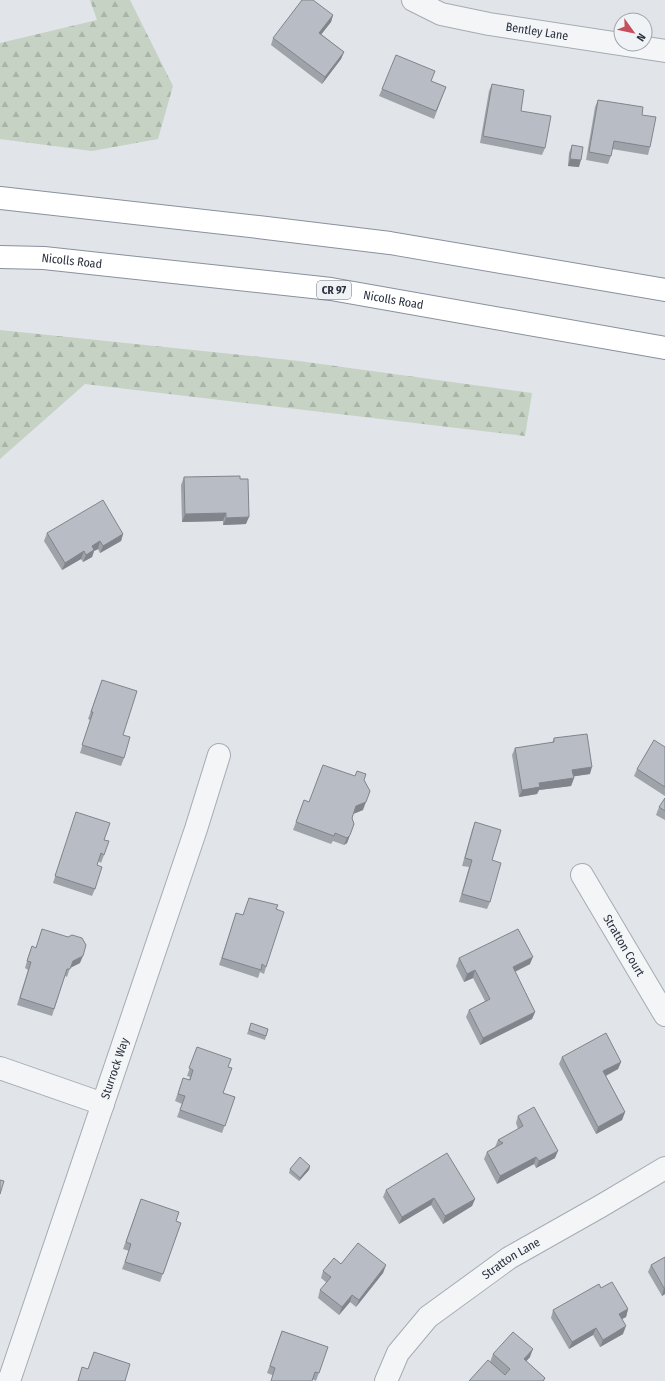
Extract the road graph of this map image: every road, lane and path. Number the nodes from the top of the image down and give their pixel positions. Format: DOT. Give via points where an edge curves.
graph roads {
  1 [pos="413,0"];
  2 [pos="665,50"];
  3 [pos="0,198"];
  4 [pos="0,257"];
  5 [pos="665,290"];
  6 [pos="665,348"];
  7 [pos="219,755"];
  8 [pos="582,875"];
  9 [pos="665,1015"];
  10 [pos="0,1068"];
  11 [pos="103,1104"];
  12 [pos="665,1168"];
  13 [pos="9,1381"];
  14 [pos="386,1381"];
  1 -- 2 [label="street, Bentley Lane" via="441,14 489,24"];
  3 -- 5 [label="highway" via="390,243"];
  4 -- 6 [label="highway, Nicolls Road / CR 97" via="44,258 331,289"];
  7 -- 11 [label="street, Sturrock Way"];
  8 -- 9 [label="street, Stratton Court"];
  10 -- 11 [label="street"];
  11 -- 13 [label="street, Sturrock Way"];
  12 -- 14 [label="street, Stratton Lane" via="509,1258 428,1317 398,1353"];
}
